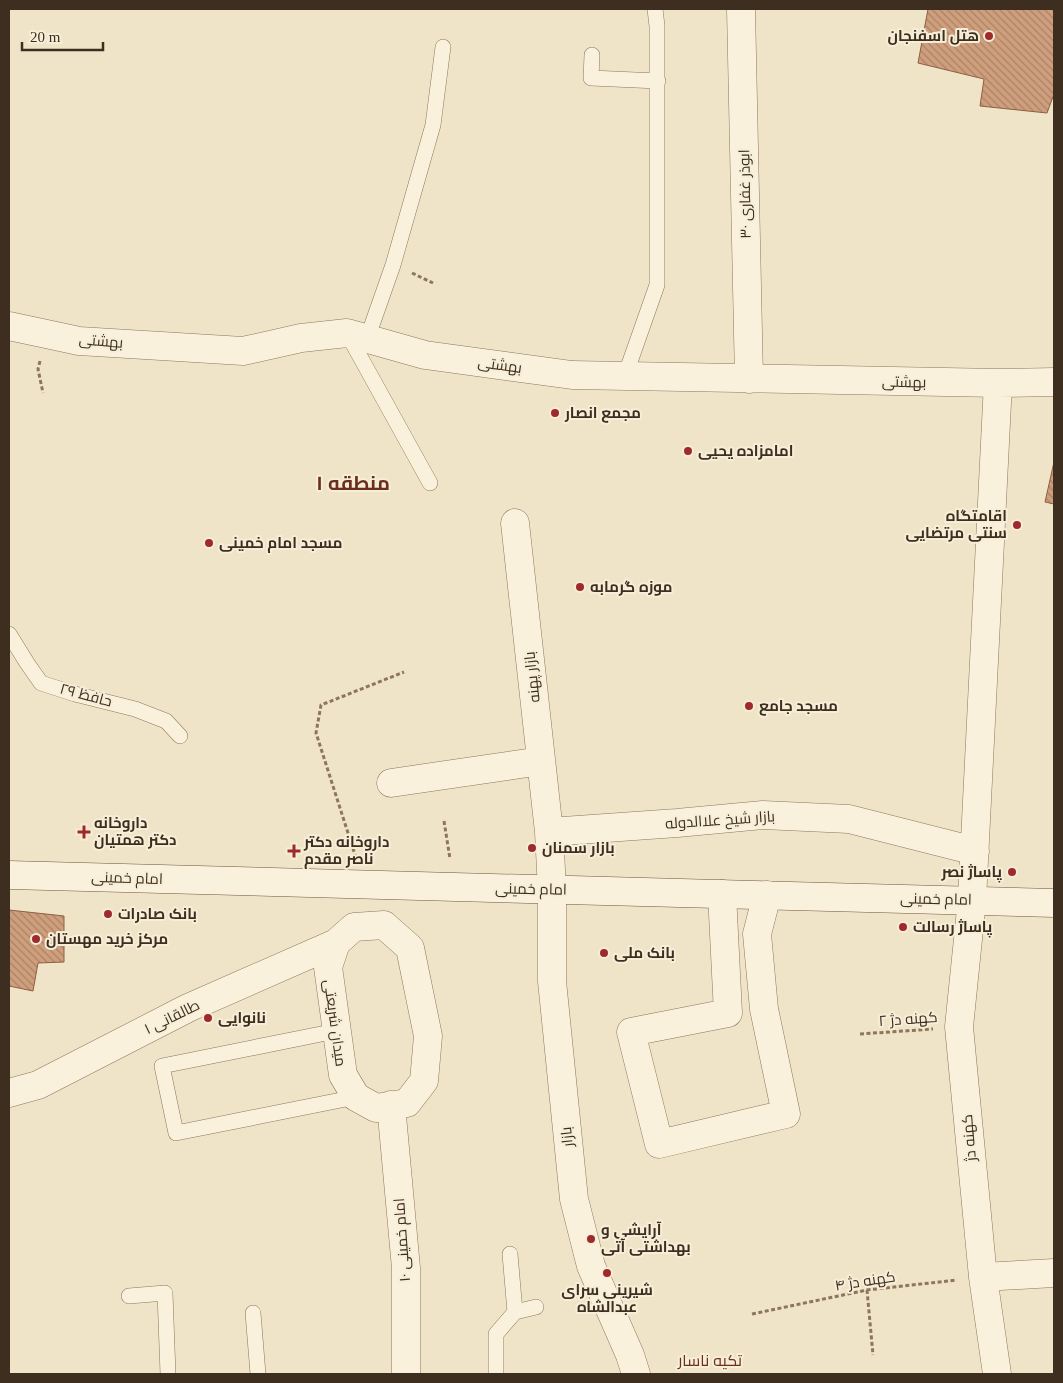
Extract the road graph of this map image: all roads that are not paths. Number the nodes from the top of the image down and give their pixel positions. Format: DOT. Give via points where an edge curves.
graph roads {
  1 [pos="655,9"];
  2 [pos="741,9"];
  3 [pos="443,47"];
  4 [pos="592,55"];
  5 [pos="658,82"];
  6 [pos="9,326"];
  7 [pos="357,336"];
  8 [pos="625,376"];
  9 [pos="749,379"];
  10 [pos="1054,382"];
  11 [pos="998,383"];
  12 [pos="430,483"];
  13 [pos="515,522"];
  14 [pos="9,634"];
  15 [pos="180,736"];
  16 [pos="541,761"];
  17 [pos="391,783"];
  18 [pos="549,832"];
  19 [pos="975,850"];
  20 [pos="9,875"];
  21 [pos="552,889"];
  22 [pos="722,894"];
  23 [pos="767,895"];
  24 [pos="972,900"];
  25 [pos="1054,903"];
  26 [pos="336,943"];
  27 [pos="336,1031"];
  28 [pos="9,1093"];
  29 [pos="356,1097"];
  30 [pos="391,1106"];
  31 [pos="510,1254"];
  32 [pos="1054,1273"];
  33 [pos="983,1277"];
  34 [pos="129,1296"];
  35 [pos="536,1307"];
  36 [pos="515,1312"];
  37 [pos="253,1313"];
  38 [pos="168,1374"];
  39 [pos="258,1374"];
  40 [pos="406,1374"];
  41 [pos="496,1374"];
  42 [pos="636,1374"];
  43 [pos="997,1374"];
  1 -- 5 [label="lane"];
  2 -- 9 [label="street, ابوذر غفاری ۳۰"];
  3 -- 7 [label="lane" via="433,125 393,265"];
  4 -- 5 [label="lane" via="591,78"];
  5 -- 8 [label="lane" via="657,285"];
  6 -- 7 [label="street, بهشتی" via="79,341 243,351 301,338"];
  7 -- 8 [label="street, بهشتی" via="425,355 572,375"];
  7 -- 12 [label="lane"];
  8 -- 9 [label="street, بهشتی"];
  9 -- 11 [label="street, بهشتی"];
  10 -- 11 [label="street, بهشتی"];
  11 -- 19 [label="street, کهنه دژ"];
  13 -- 16 [label="street, بازار پهنه"];
  14 -- 15 [label="lane, حافظ ۲۹" via="41,682 166,721"];
  16 -- 17 [label="street"];
  16 -- 18 [label="street, بازار پهنه"];
  18 -- 19 [label="street, بازار شیخ علاالدوله" via="763,815 849,819"];
  18 -- 21 [label="street"];
  19 -- 24 [label="street, کهنه دژ"];
  20 -- 21 [label="street, امام خمینی"];
  21 -- 22 [label="street, امام خمینی"];
  21 -- 42 [label="street, بازار" via="552,981 574,1199 591,1266"];
  22 -- 23 [label="street, امام خمینی"];
  22 -- 23 [label="street" via="728,1013 632,1032 659,1144 786,1114 764,1009 757,934"];
  23 -- 24 [label="street, امام خمینی"];
  24 -- 25 [label="street, امام خمینی"];
  24 -- 33 [label="street, کهنه دژ" via="959,1027"];
  26 -- 27 [label="street, میدان شریعتی" via="328,967"];
  26 -- 28 [label="street, طالقانی ۱" via="188,1008 38,1085"];
  26 -- 30 [label="street" via="354,928 384,925 410,948 428,1036 424,1081 407,1104"];
  27 -- 29 [label="street, میدان شریعتی" via="343,1075"];
  27 -- 29 [label="lane" via="162,1066 176,1134"];
  29 -- 30 [label="street" via="376,1108"];
  30 -- 40 [label="street, امام خمینی ۱۰" via="406,1268"];
  31 -- 36 [label="lane"];
  32 -- 33 [label="street"];
  33 -- 43 [label="street, کهنه دژ"];
  34 -- 38 [label="lane" via="165,1293"];
  35 -- 36 [label="lane"];
  36 -- 41 [label="lane" via="496,1334"];
  37 -- 39 [label="lane"];
}
